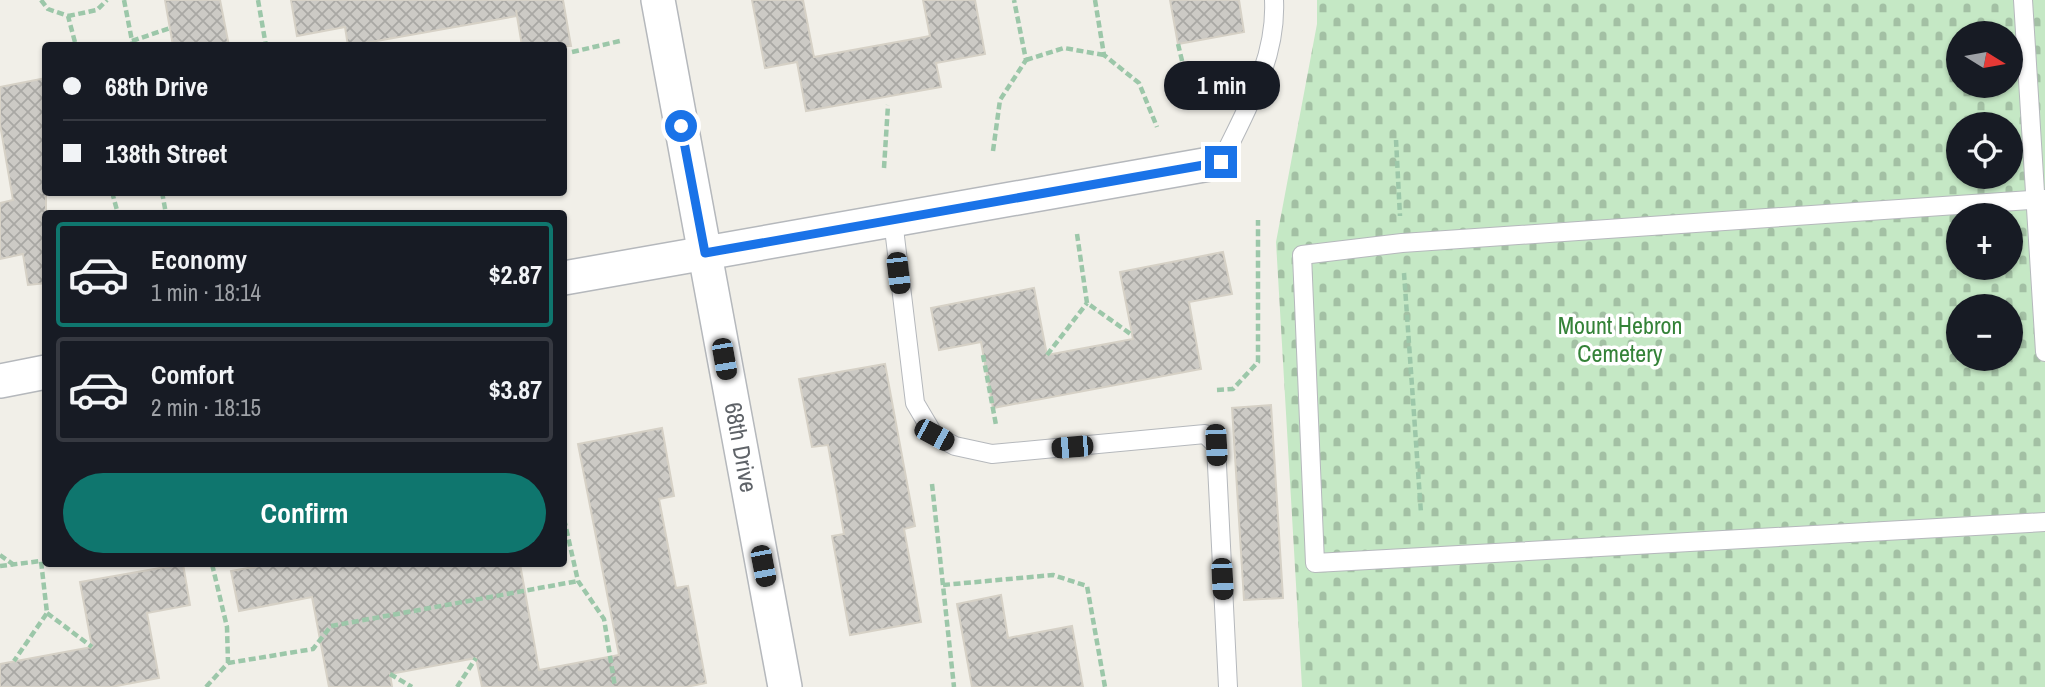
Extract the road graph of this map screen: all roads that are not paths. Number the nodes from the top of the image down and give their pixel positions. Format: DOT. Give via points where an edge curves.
graph roads {
  1 [pos="658,0"];
  2 [pos="1274,0"];
  3 [pos="2023,0"];
  4 [pos="1221,162"];
  5 [pos="2040,199"];
  6 [pos="893,220"];
  7 [pos="705,253"];
  8 [pos="567,277"];
  9 [pos="2045,352"];
  10 [pos="42,373"];
  11 [pos="0,381"];
  12 [pos="2045,522"];
  13 [pos="785,687"];
  14 [pos="1228,687"];
  1 -- 7 [label="street, 68th Drive"];
  2 -- 4 [label="lane" via="1270,56"];
  3 -- 5 [label="lane"];
  4 -- 6 [label="street"];
  5 -- 9 [label="lane"];
  5 -- 12 [label="lane" via="1402,243 1302,255 1315,563"];
  6 -- 7 [label="street"];
  6 -- 14 [label="lane" via="915,403 934,435 955,446 992,454 1205,434 1216,445"];
  7 -- 8 [label="street"];
  7 -- 13 [label="street, 68th Drive"];
  10 -- 11 [label="street"];
}
